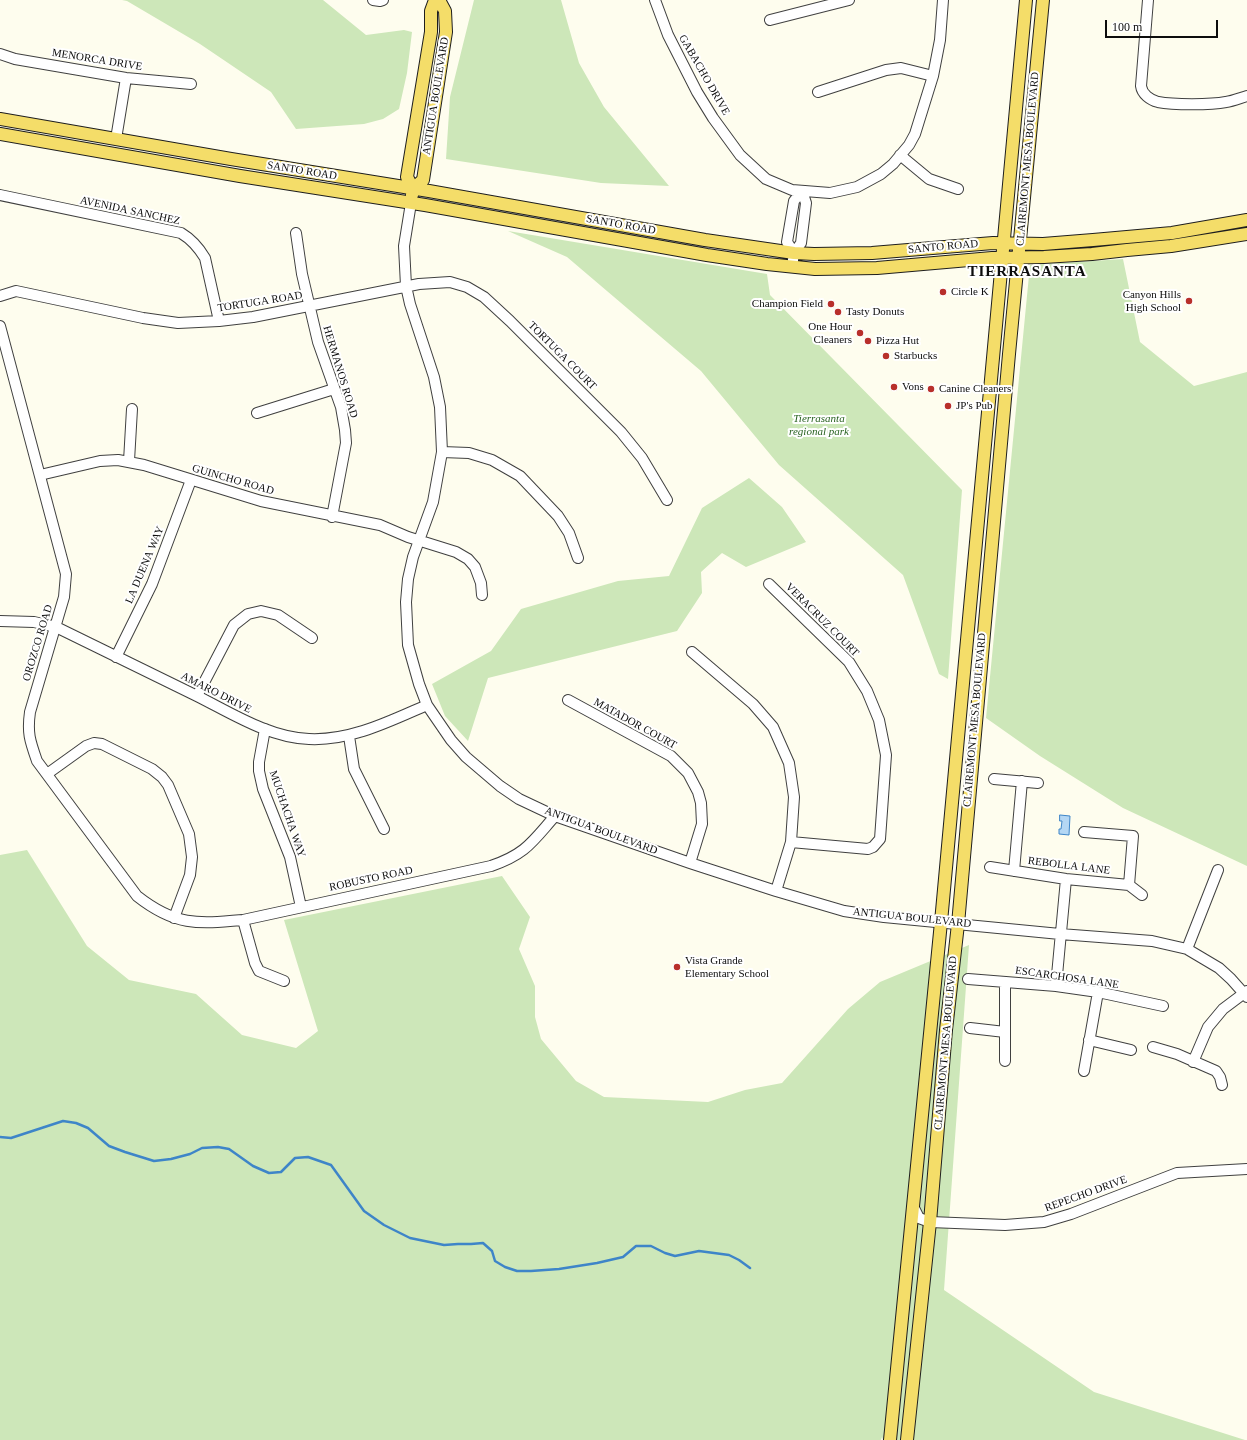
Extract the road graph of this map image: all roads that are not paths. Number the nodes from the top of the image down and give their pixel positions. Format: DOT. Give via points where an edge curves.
graph roads {
  1 [pos="373,0"];
  2 [pos="383,0"];
  3 [pos="435,0"];
  4 [pos="439,0"];
  5 [pos="655,0"];
  6 [pos="849,0"];
  7 [pos="943,0"];
  8 [pos="1026,0"];
  9 [pos="1043,0"];
  10 [pos="1148,0"];
  11 [pos="770,20"];
  12 [pos="0,54"];
  13 [pos="933,76"];
  14 [pos="126,78"];
  15 [pos="191,84"];
  16 [pos="818,92"];
  17 [pos="1247,96"];
  18 [pos="0,119"];
  19 [pos="0,134"];
  20 [pos="116,139"];
  21 [pos="900,155"];
  22 [pos="413,189"];
  23 [pos="958,189"];
  24 [pos="802,191"];
  25 [pos="0,196"];
  26 [pos="411,204"];
  27 [pos="1247,220"];
  28 [pos="296,233"];
  29 [pos="1247,234"];
  30 [pos="1003,243"];
  31 [pos="1020,243"];
  32 [pos="794,253"];
  33 [pos="1002,258"];
  34 [pos="1019,258"];
  35 [pos="792,267"];
  36 [pos="406,286"];
  37 [pos="0,296"];
  38 [pos="309,306"];
  39 [pos="219,321"];
  40 [pos="0,326"];
  41 [pos="334,389"];
  42 [pos="132,410"];
  43 [pos="257,413"];
  44 [pos="442,452"];
  45 [pos="129,461"];
  46 [pos="40,475"];
  47 [pos="191,480"];
  48 [pos="667,500"];
  49 [pos="332,517"];
  50 [pos="419,541"];
  51 [pos="578,558"];
  52 [pos="769,584"];
  53 [pos="482,595"];
  54 [pos="0,621"];
  55 [pos="56,627"];
  56 [pos="312,638"];
  57 [pos="692,652"];
  58 [pos="116,657"];
  59 [pos="197,696"];
  60 [pos="568,700"];
  61 [pos="428,705"];
  62 [pos="265,729"];
  63 [pos="349,736"];
  64 [pos="47,774"];
  65 [pos="994,779"];
  66 [pos="1022,781"];
  67 [pos="1038,783"];
  68 [pos="555,816"];
  69 [pos="384,829"];
  70 [pos="1084,832"];
  71 [pos="791,842"];
  72 [pos="690,863"];
  73 [pos="990,867"];
  74 [pos="1218,870"];
  75 [pos="1014,871"];
  76 [pos="1066,879"];
  77 [pos="1129,885"];
  78 [pos="776,891"];
  79 [pos="1142,895"];
  80 [pos="301,907"];
  81 [pos="174,918"];
  82 [pos="244,920"];
  83 [pos="941,922"];
  84 [pos="958,924"];
  85 [pos="1060,934"];
  86 [pos="1186,949"];
  87 [pos="968,979"];
  88 [pos="284,981"];
  89 [pos="1005,982"];
  90 [pos="1056,986"];
  91 [pos="1098,992"];
  92 [pos="1246,994"];
  93 [pos="1163,1006"];
  94 [pos="970,1028"];
  95 [pos="1005,1032"];
  96 [pos="1089,1040"];
  97 [pos="1153,1047"];
  98 [pos="1131,1050"];
  99 [pos="1005,1061"];
  100 [pos="1193,1062"];
  101 [pos="1084,1071"];
  102 [pos="1222,1085"];
  103 [pos="1247,1169"];
  104 [pos="914,1208"];
  105 [pos="930,1222"];
  106 [pos="890,1440"];
  107 [pos="907,1440"];
  1 -- 2 [label="street"];
  3 -- 22 [label="main road, ANTIGUA BOULEVARD" via="431,11 431,32 407,177"];
  4 -- 22 [label="main road, ANTIGUA BOULEVARD" via="445,11 446,32 423,180"];
  5 -- 24 [label="street, GABACHO DRIVE" via="668,35 697,92 740,155 766,178 792,190"];
  6 -- 11 [label="street"];
  7 -- 13 [label="street, GABACHO DRIVE" via="940,40"];
  8 -- 30 [label="main road, CLAIREMONT MESA BOULEVARD"];
  9 -- 31 [label="main road, CLAIREMONT MESA BOULEVARD"];
  10 -- 17 [label="street" via="1141,86 1146,96 1156,102 1189,104 1225,102"];
  12 -- 14 [label="street, MENORCA DRIVE"];
  13 -- 16 [label="street" via="901,68 886,70"];
  13 -- 21 [label="street, GABACHO DRIVE" via="915,134"];
  14 -- 15 [label="street, MENORCA DRIVE"];
  14 -- 20 [label="street"];
  18 -- 20 [label="main road, SANTO ROAD"];
  19 -- 26 [label="main road, SANTO ROAD"];
  20 -- 22 [label="main road, SANTO ROAD"];
  21 -- 23 [label="street" via="929,179"];
  21 -- 24 [label="street, GABACHO DRIVE" via="881,174 857,187 830,193"];
  22 -- 26 [label="main road, ANTIGUA BOULEVARD"];
  22 -- 32 [label="main road, SANTO ROAD"];
  24 -- 32 [label="street" via="806,203 801,243"];
  25 -- 39 [label="street, AVENIDA SANCHEZ" via="181,233 205,258"];
  26 -- 35 [label="main road, SANTO ROAD" via="707,255"];
  26 -- 36 [label="street, ANTIGUA BOULEVARD" via="404,246"];
  27 -- 31 [label="main road, SANTO ROAD" via="1172,233 1043,244"];
  28 -- 38 [label="street, HERMANOS ROAD"];
  29 -- 34 [label="main road, SANTO ROAD" via="1171,246"];
  30 -- 31 [label="main road, SANTO ROAD"];
  30 -- 32 [label="main road, SANTO ROAD" via="872,253"];
  30 -- 33 [label="main road, CLAIREMONT MESA BOULEVARD"];
  31 -- 34 [label="main road, CLAIREMONT MESA BOULEVARD"];
  32 -- 35 [label="street"];
  33 -- 34 [label="main road, SANTO ROAD"];
  33 -- 35 [label="main road, SANTO ROAD" via="877,268"];
  33 -- 83 [label="main road, CLAIREMONT MESA BOULEVARD"];
  34 -- 84 [label="main road, CLAIREMONT MESA BOULEVARD"];
  36 -- 38 [label="street, TORTUGA ROAD"];
  36 -- 44 [label="street, ANTIGUA BOULEVARD" via="434,377 440,407"];
  36 -- 48 [label="street, TORTUGA COURT" via="450,282 467,287 484,297 620,432 642,458"];
  37 -- 39 [label="street, TORTUGA ROAD" via="16,291 143,318 178,323"];
  38 -- 39 [label="street, TORTUGA ROAD"];
  38 -- 41 [label="street, HERMANOS ROAD"];
  40 -- 46 [label="street, OROZCO ROAD"];
  41 -- 43 [label="street"];
  41 -- 49 [label="street, HERMANOS ROAD" via="341,407 346,443"];
  42 -- 45 [label="street"];
  44 -- 50 [label="street, ANTIGUA BOULEVARD" via="433,502"];
  44 -- 51 [label="street" via="469,453 492,460 520,476 558,516 569,533"];
  45 -- 46 [label="street, GUINCHO ROAD" via="100,461"];
  45 -- 47 [label="street, GUINCHO ROAD"];
  46 -- 55 [label="street, OROZCO ROAD" via="66,574 64,597"];
  47 -- 49 [label="street, GUINCHO ROAD" via="262,502"];
  47 -- 58 [label="street, LA DUENA WAY" via="152,584"];
  49 -- 50 [label="street, GUINCHO ROAD" via="380,525"];
  50 -- 53 [label="street, GUINCHO ROAD" via="456,552 468,559 475,567"];
  50 -- 61 [label="street, ANTIGUA BOULEVARD" via="408,579 408,645"];
  52 -- 71 [label="street, VERACRUZ COURT" via="849,662 867,691 879,720 886,755 880,840 873,847 868,849"];
  54 -- 55 [label="street, AMARO DRIVE" via="34,622"];
  55 -- 58 [label="street, AMARO DRIVE"];
  55 -- 64 [label="street, OROZCO ROAD" via="28,725 29,739 37,761"];
  56 -- 59 [label="street" via="278,615 261,610 248,614 234,625"];
  57 -- 71 [label="street" via="753,704 773,727 789,763 794,797"];
  58 -- 59 [label="street, AMARO DRIVE"];
  59 -- 62 [label="street, AMARO DRIVE"];
  60 -- 72 [label="street, MATADOR COURT" via="671,756 688,773 698,792 702,824"];
  61 -- 63 [label="street, AMARO DRIVE"];
  61 -- 68 [label="street, ANTIGUA BOULEVARD" via="451,740 466,757 519,799"];
  62 -- 63 [label="street, AMARO DRIVE" via="309,739"];
  62 -- 80 [label="street, MUCHACHA WAY" via="259,771 263,789 290,857"];
  63 -- 69 [label="street" via="354,769"];
  64 -- 81 [label="street, OROZCO ROAD" via="137,896 152,908"];
  64 -- 81 [label="street" via="94,743 102,744 152,769 162,777 190,834 192,857 190,875"];
  65 -- 66 [label="street"];
  66 -- 67 [label="street"];
  66 -- 75 [label="street"];
  68 -- 72 [label="street, ANTIGUA BOULEVARD"];
  68 -- 80 [label="street, ROBUSTO ROAD" via="530,845 505,861"];
  70 -- 77 [label="street" via="1133,836"];
  71 -- 78 [label="street"];
  72 -- 78 [label="street, ANTIGUA BOULEVARD"];
  73 -- 75 [label="street, REBOLLA LANE"];
  74 -- 86 [label="street"];
  75 -- 76 [label="street, REBOLLA LANE"];
  76 -- 77 [label="street, REBOLLA LANE"];
  76 -- 85 [label="street"];
  77 -- 79 [label="street"];
  78 -- 83 [label="street, ANTIGUA BOULEVARD" via="844,910"];
  80 -- 82 [label="street, ROBUSTO ROAD"];
  81 -- 82 [label="street, ROBUSTO ROAD" via="192,922"];
  82 -- 88 [label="street" via="259,971"];
  83 -- 84 [label="street, ANTIGUA BOULEVARD"];
  83 -- 104 [label="main road, CLAIREMONT MESA BOULEVARD"];
  84 -- 85 [label="street, ANTIGUA BOULEVARD"];
  84 -- 105 [label="main road, CLAIREMONT MESA BOULEVARD" via="946,1030"];
  85 -- 86 [label="street, ANTIGUA BOULEVARD" via="1152,941"];
  85 -- 90 [label="street"];
  86 -- 92 [label="street, ANTIGUA BOULEVARD" via="1219,968"];
  87 -- 89 [label="street, ESCARCHOSA LANE"];
  89 -- 90 [label="street, ESCARCHOSA LANE"];
  89 -- 95 [label="street"];
  90 -- 91 [label="street, ESCARCHOSA LANE"];
  91 -- 93 [label="street, ESCARCHOSA LANE"];
  91 -- 96 [label="street"];
  92 -- 100 [label="street" via="1223,1010 1208,1027"];
  94 -- 95 [label="street"];
  95 -- 99 [label="street"];
  96 -- 98 [label="street"];
  96 -- 101 [label="street"];
  97 -- 100 [label="street"];
  100 -- 102 [label="street" via="1216,1071"];
  103 -- 105 [label="street, REPECHO DRIVE" via="1177,1173 1072,1214 1044,1222 1005,1225"];
  104 -- 105 [label="street" via="919,1218"];
  104 -- 106 [label="main road, CLAIREMONT MESA BOULEVARD"];
  105 -- 107 [label="main road, CLAIREMONT MESA BOULEVARD"];
}
